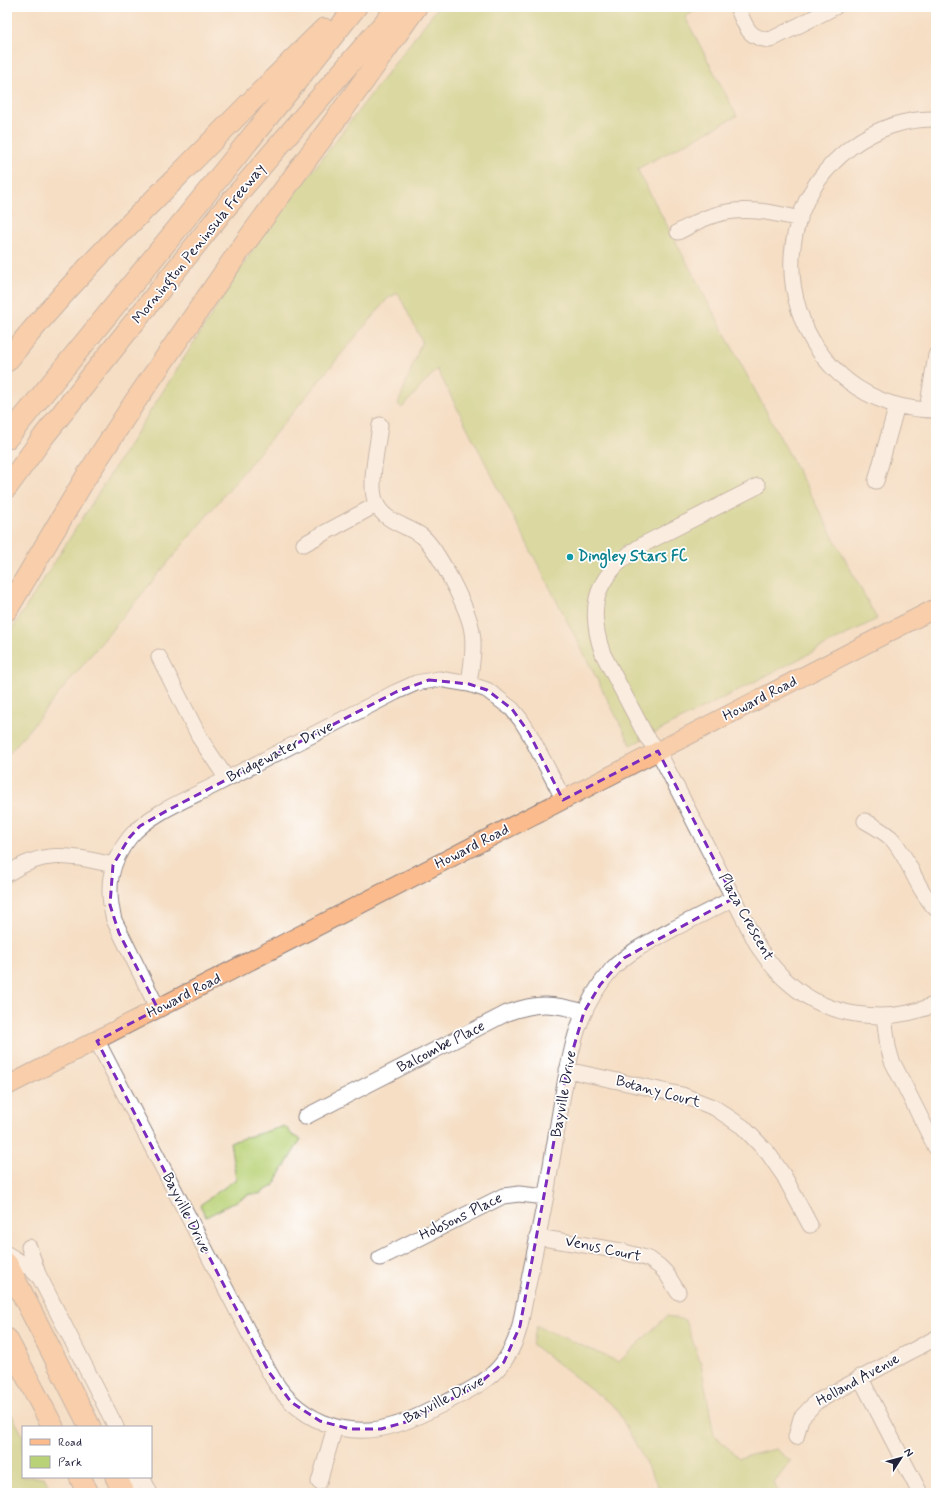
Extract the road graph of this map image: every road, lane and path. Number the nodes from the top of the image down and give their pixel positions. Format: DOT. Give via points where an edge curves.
graph roads {
  1 [pos="346,7"];
  2 [pos="356,7"];
  3 [pos="398,7"];
  4 [pos="416,7"];
  5 [pos="737,7"];
  6 [pos="835,7"];
  7 [pos="936,119"];
  8 [pos="800,219"];
  9 [pos="678,232"];
  10 [pos="936,355"];
  11 [pos="7,361"];
  12 [pos="897,405"];
  13 [pos="931,410"];
  14 [pos="380,425"];
  15 [pos="7,438"];
  16 [pos="876,481"];
  17 [pos="7,486"];
  18 [pos="758,486"];
  19 [pos="376,505"];
  20 [pos="304,544"];
  21 [pos="936,608"];
  22 [pos="7,610"];
  23 [pos="159,657"];
  24 [pos="469,684"];
  25 [pos="658,751"];
  26 [pos="227,779"];
  27 [pos="564,800"];
  28 [pos="865,821"];
  29 [pos="113,865"];
  30 [pos="7,874"];
  31 [pos="734,898"];
  32 [pos="936,909"];
  33 [pos="936,1004"];
  34 [pos="158,1009"];
  35 [pos="584,1012"];
  36 [pos="884,1016"];
  37 [pos="97,1041"];
  38 [pos="567,1070"];
  39 [pos="7,1086"];
  40 [pos="305,1117"];
  41 [pos="936,1148"];
  42 [pos="546,1197"];
  43 [pos="810,1225"];
  44 [pos="537,1237"];
  45 [pos="29,1247"];
  46 [pos="7,1254"];
  47 [pos="380,1258"];
  48 [pos="7,1264"];
  49 [pos="41,1279"];
  50 [pos="678,1292"];
  51 [pos="936,1338"];
  52 [pos="7,1339"];
  53 [pos="860,1377"];
  54 [pos="53,1426"];
  55 [pos="89,1426"];
  56 [pos="115,1426"];
  57 [pos="335,1427"];
  58 [pos="796,1437"];
  59 [pos="80,1478"];
  60 [pos="116,1478"];
  61 [pos="136,1478"];
  62 [pos="142,1478"];
  63 [pos="319,1482"];
  64 [pos="88,1493"];
  65 [pos="124,1493"];
  66 [pos="129,1493"];
  67 [pos="150,1493"];
  68 [pos="920,1493"];
  1 -- 11 [label="highway" via="133,220 30,331"];
  2 -- 15 [label="highway, Mornington Peninsula Freeway"];
  3 -- 17 [label="highway, Mornington Peninsula Freeway" via="221,213"];
  4 -- 22 [label="highway" via="240,250 134,403 86,477"];
  5 -- 6 [label="street" via="749,32 758,39 770,40"];
  7 -- 8 [label="street" via="909,121 889,127 858,142 841,155 818,179 808,196"];
  8 -- 9 [label="street" via="759,211 728,212 714,215"];
  8 -- 12 [label="street" via="792,247 792,273 796,301 810,335 829,362 847,379 867,393"];
  10 -- 13 [label="street"];
  12 -- 13 [label="street"];
  12 -- 16 [label="street"];
  14 -- 19 [label="street" via="373,489"];
  18 -- 25 [label="street, Plaza Crescent" via="628,554 616,564 602,584 595,610 598,640 646,736"];
  19 -- 20 [label="street"];
  19 -- 24 [label="street" via="386,517 424,538 442,564 466,611 472,631 474,646"];
  21 -- 25 [label="main road, Howard Road"];
  23 -- 26 [label="street" via="201,740"];
  24 -- 26 [label="street, Bridgewater Drive" via="440,680 416,684"];
  24 -- 27 [label="street, Bridgewater Drive" via="487,690 512,709 529,733"];
  25 -- 27 [label="main road, Howard Road"];
  25 -- 31 [label="street, Plaza Crescent"];
  26 -- 29 [label="street, Bridgewater Drive" via="140,826 120,851"];
  27 -- 34 [label="main road, Howard Road"];
  28 -- 32 [label="street" via="881,830 894,842 918,885"];
  29 -- 30 [label="street" via="78,857 50,856 25,864"];
  29 -- 34 [label="street, Bridgewater Drive" via="109,891 114,920"];
  31 -- 35 [label="street, Bayville Drive" via="656,938 624,958 600,985"];
  31 -- 36 [label="street, Plaza Crescent" via="759,948 790,984 804,994 840,1011"];
  33 -- 36 [label="street, Plaza Crescent" via="908,1013"];
  34 -- 37 [label="main road, Howard Road"];
  35 -- 38 [label="street, Bayville Drive" via="576,1032"];
  35 -- 40 [label="street, Balcombe Place" via="548,1004 507,1013"];
  36 -- 41 [label="street" via="892,1061"];
  37 -- 39 [label="main road, Howard Road"];
  37 -- 57 [label="street, Bayville Drive" via="274,1382 303,1412"];
  38 -- 42 [label="street, Bayville Drive"];
  38 -- 43 [label="street, Botany Court" via="682,1095 715,1108 743,1127 768,1153 784,1176"];
  42 -- 44 [label="street, Bayville Drive"];
  42 -- 47 [label="street, Hobsons Place" via="519,1194 503,1196"];
  44 -- 50 [label="street, Venus Court" via="642,1257 659,1266 674,1283"];
  44 -- 57 [label="street, Bayville Drive" via="517,1337 496,1372 475,1387 406,1422 364,1430"];
  45 -- 49 [label="street"];
  46 -- 49 [label="street" via="30,1268"];
  48 -- 55 [label="highway"];
  49 -- 56 [label="street"];
  51 -- 53 [label="street, Holland Avenue"];
  52 -- 54 [label="highway"];
  53 -- 58 [label="street, Holland Avenue" via="816,1402 802,1418"];
  53 -- 68 [label="street"];
  57 -- 63 [label="street"];
  59 -- 64 [label="highway"];
  60 -- 65 [label="highway"];
  61 -- 66 [label="street"];
  62 -- 67 [label="street"];
}
